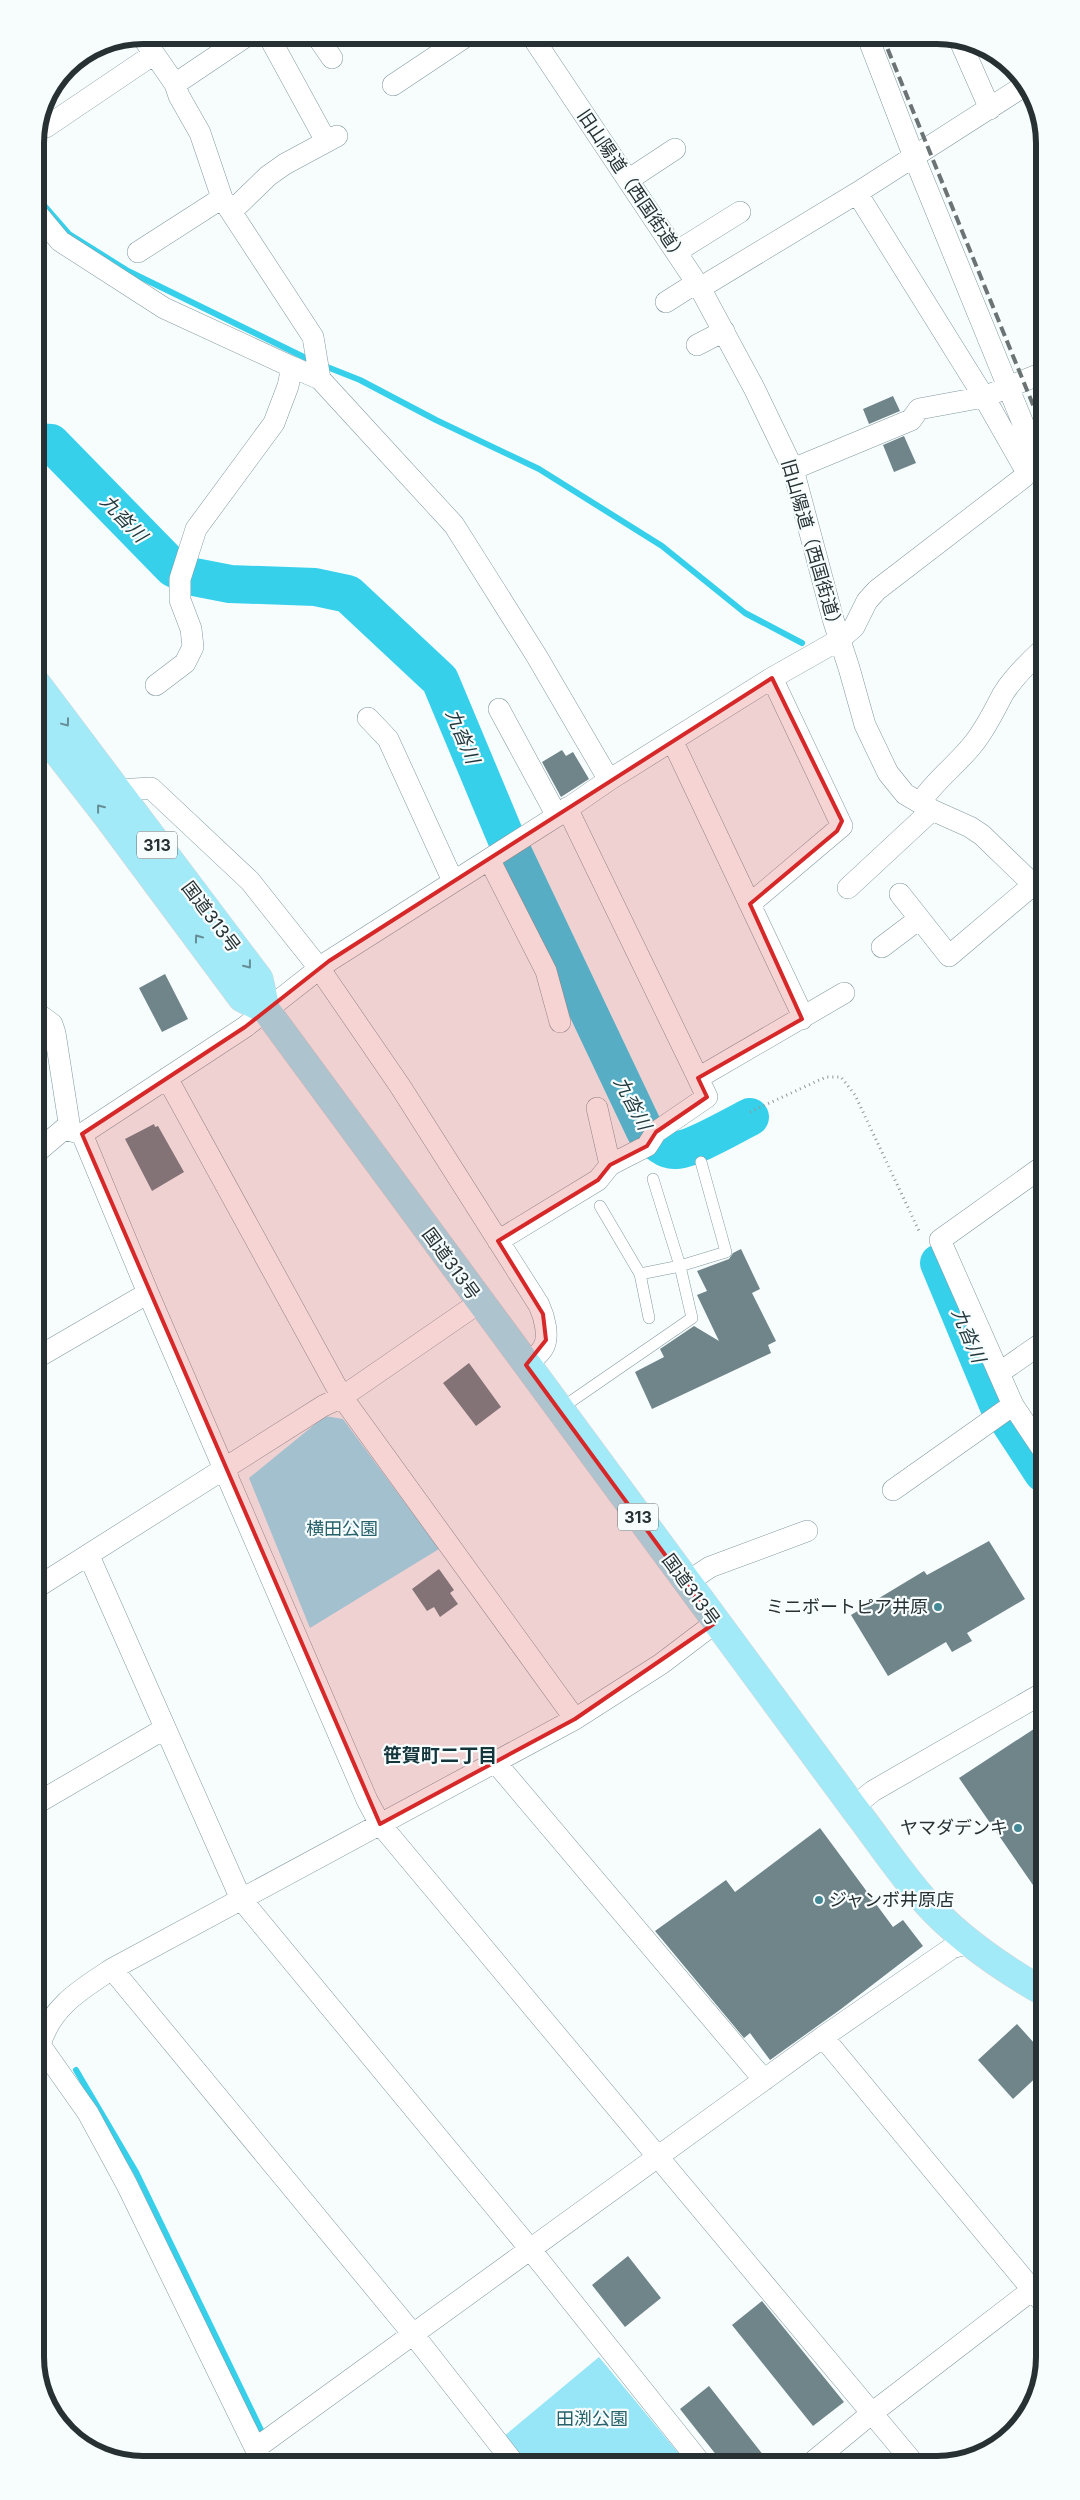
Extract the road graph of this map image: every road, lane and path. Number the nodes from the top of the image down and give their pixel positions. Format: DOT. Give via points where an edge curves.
graph roads {
  1 [pos="147,44"];
  2 [pos="235,44"];
  3 [pos="273,44"];
  4 [pos="322,44"];
  5 [pos="454,44"];
  6 [pos="537,44"];
  7 [pos="870,44"];
  8 [pos="963,48"];
  9 [pos="154,54"];
  10 [pos="332,58"];
  11 [pos="175,84"];
  12 [pos="393,85"];
  13 [pos="1020,89"];
  14 [pos="990,109"];
  15 [pos="46,127"];
  16 [pos="675,149"];
  17 [pos="914,157"];
  18 [pos="628,180"];
  19 [pos="857,193"];
  20 [pos="226,205"];
  21 [pos="740,212"];
  22 [pos="44,222"];
  23 [pos="138,252"];
  24 [pos="676,252"];
  25 [pos="698,286"];
  26 [pos="666,302"];
  27 [pos="724,332"];
  28 [pos="697,345"];
  29 [pos="292,367"];
  30 [pos="319,369"];
  31 [pos="1036,376"];
  32 [pos="1009,388"];
  33 [pos="984,397"];
  34 [pos="1036,455"];
  35 [pos="793,469"];
  36 [pos="839,640"];
  37 [pos="1036,656"];
  38 [pos="772,678"];
  39 [pos="156,685"];
  40 [pos="44,693"];
  41 [pos="499,709"];
  42 [pos="368,718"];
  43 [pos="44,735"];
  44 [pos="673,742"];
  45 [pos="608,780"];
  46 [pos="116,790"];
  47 [pos="926,806"];
  48 [pos="562,812"];
  49 [pos="503,849"];
  50 [pos="453,881"];
  51 [pos="1036,886"];
  52 [pos="848,888"];
  53 [pos="1036,890"];
  54 [pos="900,894"];
  55 [pos="750,904"];
  56 [pos="919,919"];
  57 [pos="882,947"];
  58 [pos="319,968"];
  59 [pos="844,993"];
  60 [pos="266,1010"];
  61 [pos="44,1018"];
  62 [pos="802,1019"];
  63 [pos="560,1022"];
  64 [pos="167,1078"];
  65 [pos="698,1078"];
  66 [pos="597,1108"];
  67 [pos="750,1112"];
  68 [pos="76,1132"];
  69 [pos="44,1147"];
  70 [pos="701,1162"];
  71 [pos="610,1165"];
  72 [pos="1036,1171"];
  73 [pos="653,1179"];
  74 [pos="600,1206"];
  75 [pos="940,1240"];
  76 [pos="498,1241"];
  77 [pos="680,1266"];
  78 [pos="640,1274"];
  79 [pos="148,1293"];
  80 [pos="480,1302"];
  81 [pos="649,1318"];
  82 [pos="1036,1347"];
  83 [pos="44,1354"];
  84 [pos="526,1365"];
  85 [pos="999,1373"];
  86 [pos="342,1396"];
  87 [pos="1013,1405"];
  88 [pos="560,1409"];
  89 [pos="1036,1440"];
  90 [pos="225,1468"];
  91 [pos="893,1490"];
  92 [pos="808,1531"];
  93 [pos="89,1556"];
  94 [pos="44,1583"];
  95 [pos="686,1583"];
  96 [pos="715,1623"];
  97 [pos="1036,1697"];
  98 [pos="575,1719"];
  99 [pos="164,1729"];
  100 [pos="496,1763"];
  101 [pos="44,1799"];
  102 [pos="853,1807"];
  103 [pos="380,1824"];
  104 [pos="241,1898"];
  105 [pos="970,1942"];
  106 [pos="112,1969"];
  107 [pos="1036,1987"];
  108 [pos="44,2035"];
  109 [pos="823,2037"];
  110 [pos="44,2051"];
  111 [pos="764,2080"];
  112 [pos="658,2156"];
  113 [pos="530,2249"];
  114 [pos="1036,2286"];
  115 [pos="1036,2296"];
  116 [pos="413,2334"];
  117 [pos="872,2413"];
  118 [pos="259,2456"];
  119 [pos="508,2456"];
  120 [pos="695,2456"];
  121 [pos="820,2456"];
  122 [pos="908,2456"];
  1 -- 9 [label="street"];
  2 -- 11 [label="street"];
  3 -- 20 [label="street" via="331,139 285,164"];
  4 -- 10 [label="street"];
  5 -- 12 [label="street"];
  6 -- 18 [label="street, 旧山陽道（西国街道）"];
  7 -- 17 [label="street"];
  8 -- 14 [label="street"];
  9 -- 11 [label="street"];
  9 -- 15 [label="street"];
  11 -- 20 [label="street" via="200,133"];
  13 -- 14 [label="street"];
  14 -- 17 [label="street"];
  16 -- 18 [label="street"];
  17 -- 19 [label="street"];
  17 -- 32 [label="street"];
  18 -- 24 [label="street, 旧山陽道（西国街道）"];
  19 -- 25 [label="street"];
  19 -- 33 [label="street"];
  20 -- 23 [label="street"];
  20 -- 30 [label="street" via="313,337"];
  21 -- 24 [label="street"];
  22 -- 29 [label="street" via="60,241 164,308"];
  24 -- 25 [label="street, 旧山陽道（西国街道）"];
  25 -- 26 [label="street"];
  25 -- 27 [label="street, 旧山陽道（西国街道）"];
  27 -- 28 [label="street"];
  27 -- 35 [label="street, 旧山陽道（西国街道）"];
  29 -- 30 [label="street"];
  29 -- 39 [label="street" via="274,423 196,530 183,571 180,600 191,629 193,647 185,663"];
  30 -- 45 [label="street" via="454,525 536,655"];
  31 -- 32 [label="street"];
  32 -- 33 [label="street"];
  32 -- 34 [label="street"];
  33 -- 35 [label="street" via="925,406 918,409 911,420"];
  33 -- 36 [label="street" via="1025,470 1024,477 877,590 866,601 854,627"];
  35 -- 36 [label="street, 旧山陽道（西国街道）"];
  36 -- 38 [label="street"];
  36 -- 47 [label="street, 旧山陽道（西国街道）" via="865,725 888,773 905,794"];
  37 -- 47 [label="street" via="1018,673 970,748 930,788"];
  38 -- 44 [label="street"];
  38 -- 55 [label="street" via="842,826"];
  40 -- 46 [label="highway, 国道313号 / 313, one-way"];
  41 -- 48 [label="street"];
  42 -- 50 [label="street" via="388,738"];
  60 -- 43 [label="highway, 国道313号 / 313, one-way" via="242,998"];
  44 -- 45 [label="street"];
  44 -- 55 [label="street"];
  45 -- 48 [label="street"];
  46 -- 58 [label="street" via="151,788 250,881"];
  46 -- 60 [label="highway, 国道313号 / 313, one-way" via="259,979"];
  47 -- 51 [label="street, 旧山陽道（西国街道）" via="982,835"];
  47 -- 52 [label="street"];
  48 -- 49 [label="street"];
  48 -- 65 [label="street"];
  49 -- 50 [label="street"];
  49 -- 63 [label="street" via="546,970"];
  50 -- 58 [label="street"];
  53 -- 56 [label="street" via="949,956"];
  54 -- 56 [label="street"];
  55 -- 62 [label="street"];
  56 -- 57 [label="street"];
  58 -- 60 [label="street"];
  58 -- 76 [label="street" via="400,1086"];
  59 -- 62 [label="street"];
  60 -- 64 [label="street"];
  60 -- 80 [label="highway, 国道313号 / 313"];
  61 -- 68 [label="street" via="52,1024 55,1033"];
  62 -- 65 [label="street"];
  64 -- 68 [label="street"];
  64 -- 86 [label="street"];
  65 -- 71 [label="street" via="707,1097"];
  66 -- 71 [label="street"];
  67 -- 75 [label="path" via="826,1077 841,1077 854,1095 927,1248"];
  68 -- 69 [label="street" via="60,1131"];
  68 -- 79 [label="street"];
  70 -- 77 [label="lane" via="726,1252"];
  71 -- 76 [label="street" via="598,1180"];
  72 -- 75 [label="street"];
  73 -- 77 [label="lane"];
  74 -- 78 [label="lane"];
  75 -- 85 [label="street"];
  76 -- 84 [label="street" via="543,1314 546,1340 543,1348"];
  77 -- 78 [label="lane"];
  77 -- 88 [label="lane" via="692,1318"];
  78 -- 81 [label="lane"];
  79 -- 83 [label="street"];
  79 -- 90 [label="street"];
  80 -- 84 [label="highway, 国道313号 / 313"];
  80 -- 86 [label="street"];
  82 -- 85 [label="street"];
  84 -- 88 [label="highway, 国道313号 / 313"];
  85 -- 87 [label="street"];
  86 -- 90 [label="street"];
  86 -- 98 [label="street"];
  87 -- 89 [label="street"];
  87 -- 91 [label="street"];
  88 -- 95 [label="highway, 国道313号 / 313"];
  90 -- 93 [label="street"];
  90 -- 103 [label="street"];
  92 -- 95 [label="street" via="710,1567"];
  93 -- 94 [label="street"];
  93 -- 99 [label="street"];
  95 -- 96 [label="highway, 国道313号 / 313"];
  96 -- 98 [label="street" via="661,1664"];
  96 -- 102 [label="highway, 国道313号 / 313"];
  97 -- 102 [label="street" via="873,1791"];
  98 -- 100 [label="street"];
  99 -- 101 [label="street"];
  99 -- 104 [label="street"];
  100 -- 103 [label="street"];
  100 -- 111 [label="street"];
  102 -- 105 [label="highway, 国道313号 / 313" via="926,1902"];
  103 -- 104 [label="street"];
  103 -- 112 [label="street"];
  104 -- 106 [label="street"];
  104 -- 113 [label="street"];
  105 -- 107 [label="highway, 国道313号 / 313"];
  105 -- 109 [label="street" via="952,1948"];
  106 -- 108 [label="street" via="78,1992 51,2018"];
  106 -- 116 [label="street"];
  109 -- 111 [label="street"];
  109 -- 114 [label="street"];
  110 -- 118 [label="street" via="88,2113 127,2184"];
  111 -- 112 [label="street"];
  112 -- 113 [label="street"];
  112 -- 117 [label="street"];
  113 -- 116 [label="street"];
  113 -- 120 [label="street"];
  115 -- 117 [label="street"];
  116 -- 118 [label="street"];
  116 -- 119 [label="street"];
  117 -- 121 [label="street"];
  117 -- 122 [label="street"];
}
